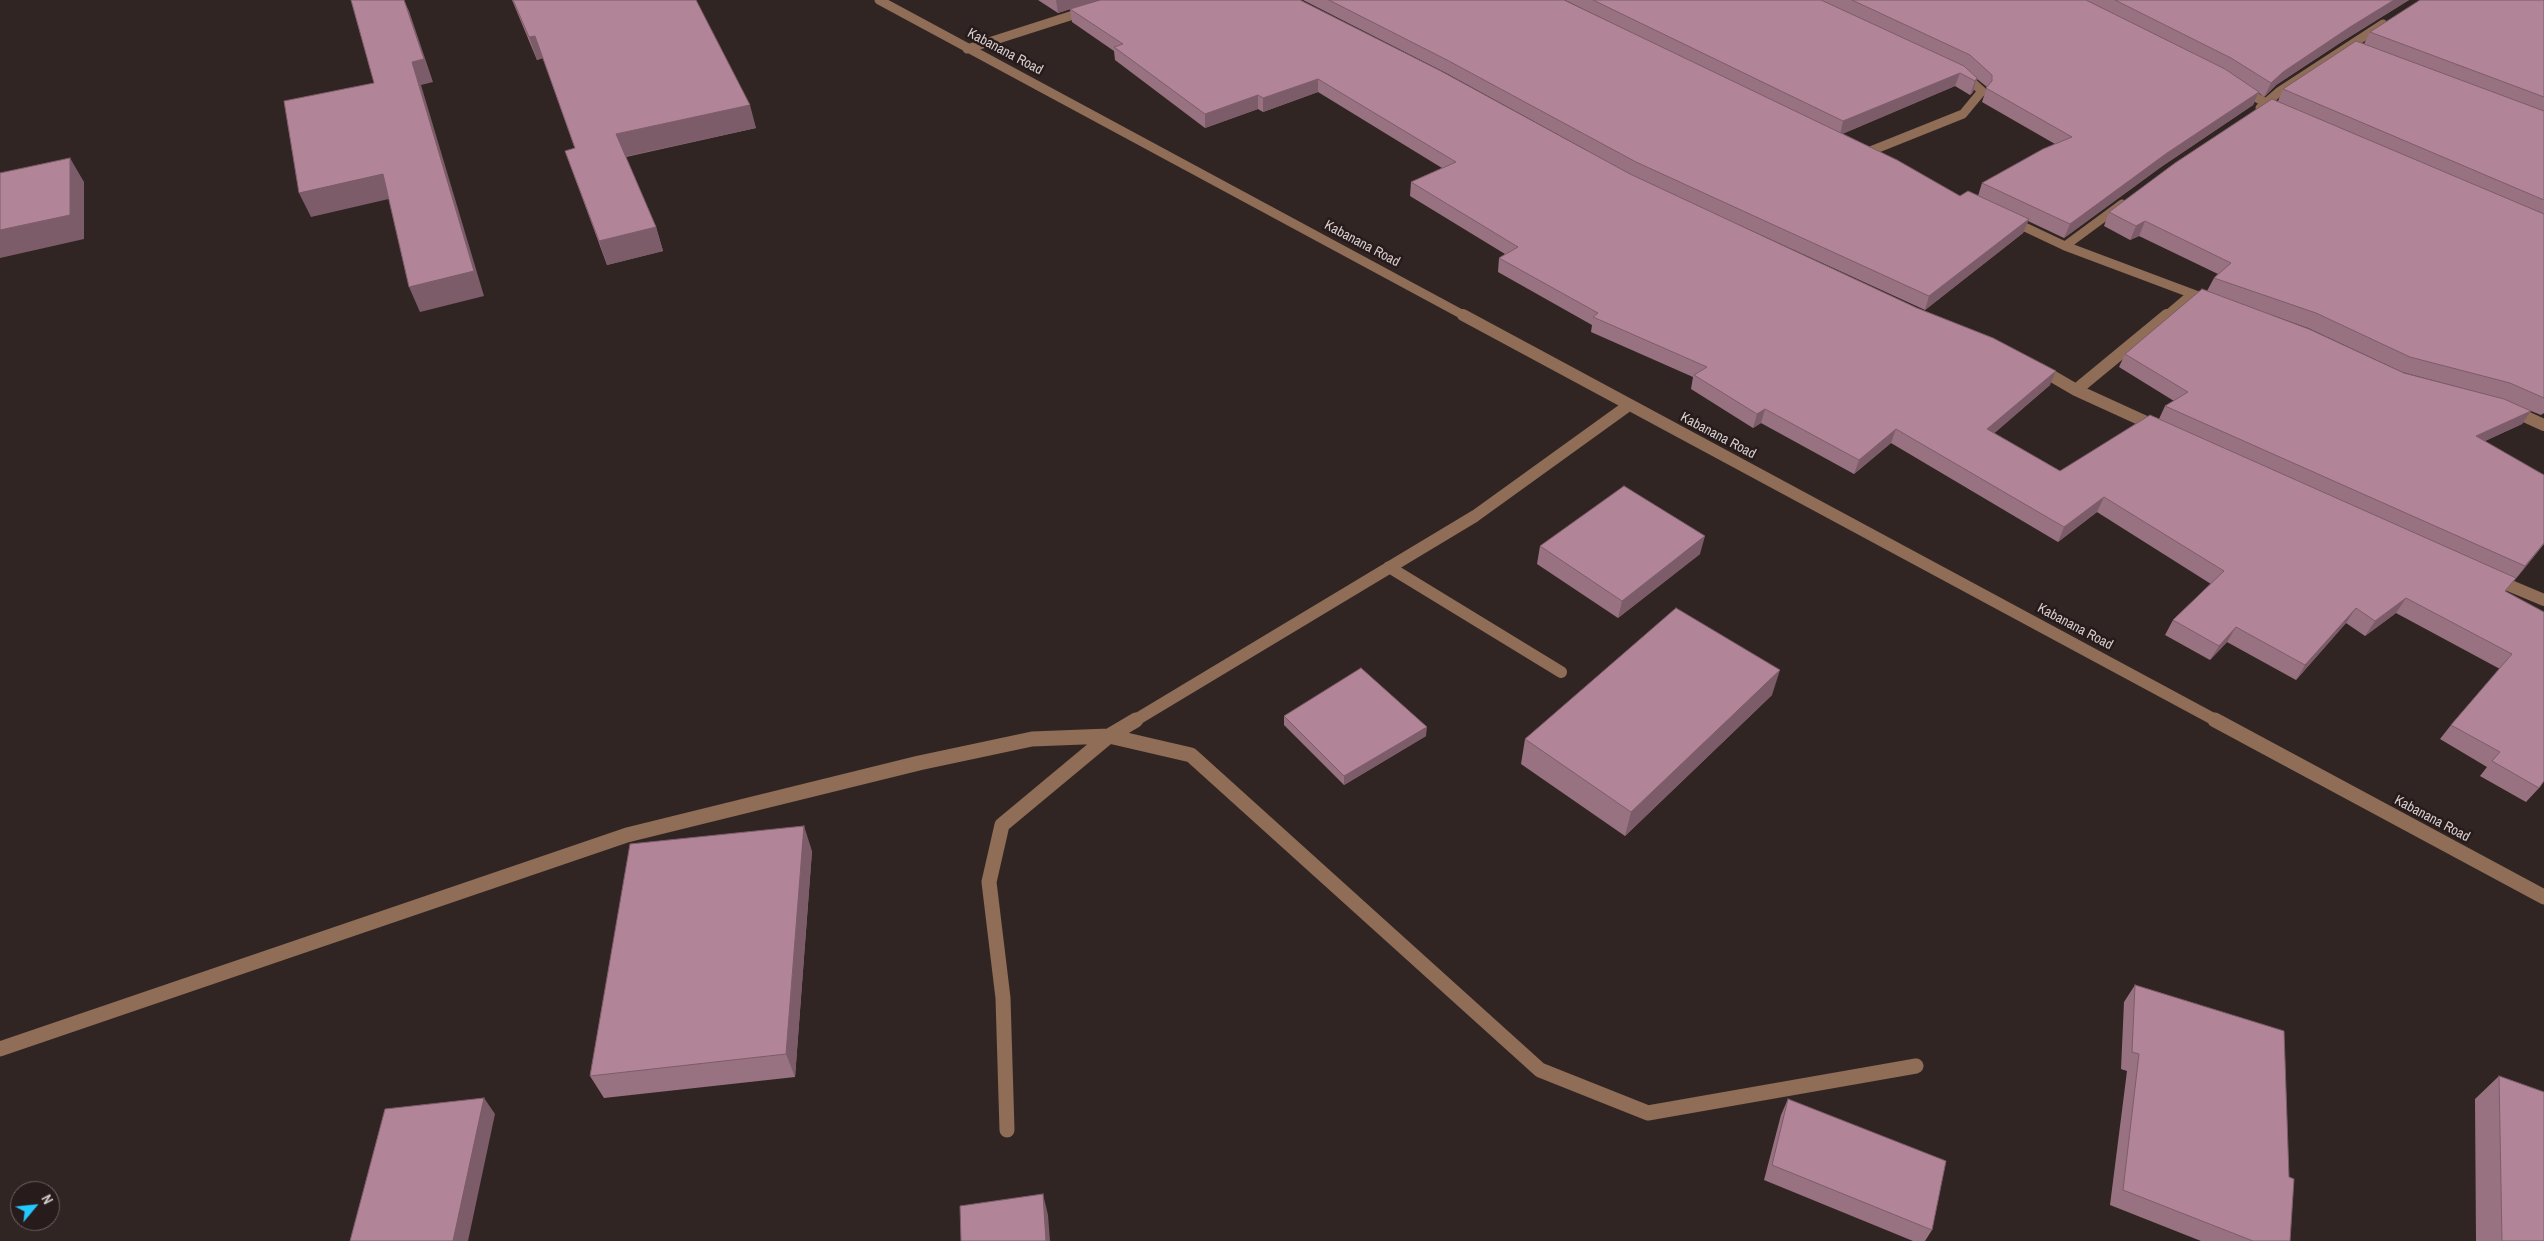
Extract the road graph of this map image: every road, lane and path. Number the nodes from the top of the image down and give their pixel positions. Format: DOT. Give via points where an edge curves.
graph roads {
  1 [pos="879,0"];
  2 [pos="1120,0"];
  3 [pos="2388,21"];
  4 [pos="967,49"];
  5 [pos="1956,70"];
  6 [pos="2237,86"];
  7 [pos="2265,105"];
  8 [pos="2250,115"];
  9 [pos="2292,116"];
  10 [pos="1881,162"];
  11 [pos="2127,201"];
  12 [pos="2006,218"];
  13 [pos="2065,246"];
  14 [pos="2192,294"];
  15 [pos="2218,304"];
  16 [pos="2032,365"];
  17 [pos="2076,390"];
  18 [pos="1629,405"];
  19 [pos="2498,405"];
  20 [pos="2544,425"];
  21 [pos="2166,431"];
  22 [pos="1389,567"];
  23 [pos="2482,574"];
  24 [pos="2544,600"];
  25 [pos="1561,672"];
  26 [pos="1108,736"];
  27 [pos="2544,897"];
  28 [pos="0,1049"];
  29 [pos="1916,1066"];
  30 [pos="1007,1130"];
  1 -- 4 [label="street, Kabanana Road"];
  2 -- 4 [label="street"];
  3 -- 7 [label="street" via="2352,48 2280,91"];
  4 -- 18 [label="street, Kabanana Road"];
  5 -- 10 [label="street" via="1982,91 1964,114 1859,152"];
  6 -- 7 [label="street"];
  7 -- 8 [label="street"];
  7 -- 9 [label="street"];
  11 -- 13 [label="street"];
  12 -- 13 [label="street"];
  13 -- 14 [label="street"];
  14 -- 15 [label="street"];
  14 -- 17 [label="street"];
  16 -- 17 [label="street"];
  17 -- 21 [label="street"];
  18 -- 22 [label="street" via="1475,516"];
  18 -- 27 [label="street, Kabanana Road"];
  19 -- 20 [label="street"];
  22 -- 25 [label="street"];
  22 -- 26 [label="street"];
  23 -- 24 [label="street"];
  26 -- 28 [label="street" via="1032,739 919,763 626,835"];
  26 -- 29 [label="street" via="1191,755 1540,1070 1648,1113"];
  26 -- 30 [label="street" via="1002,825 989,882 1003,998"];
}
